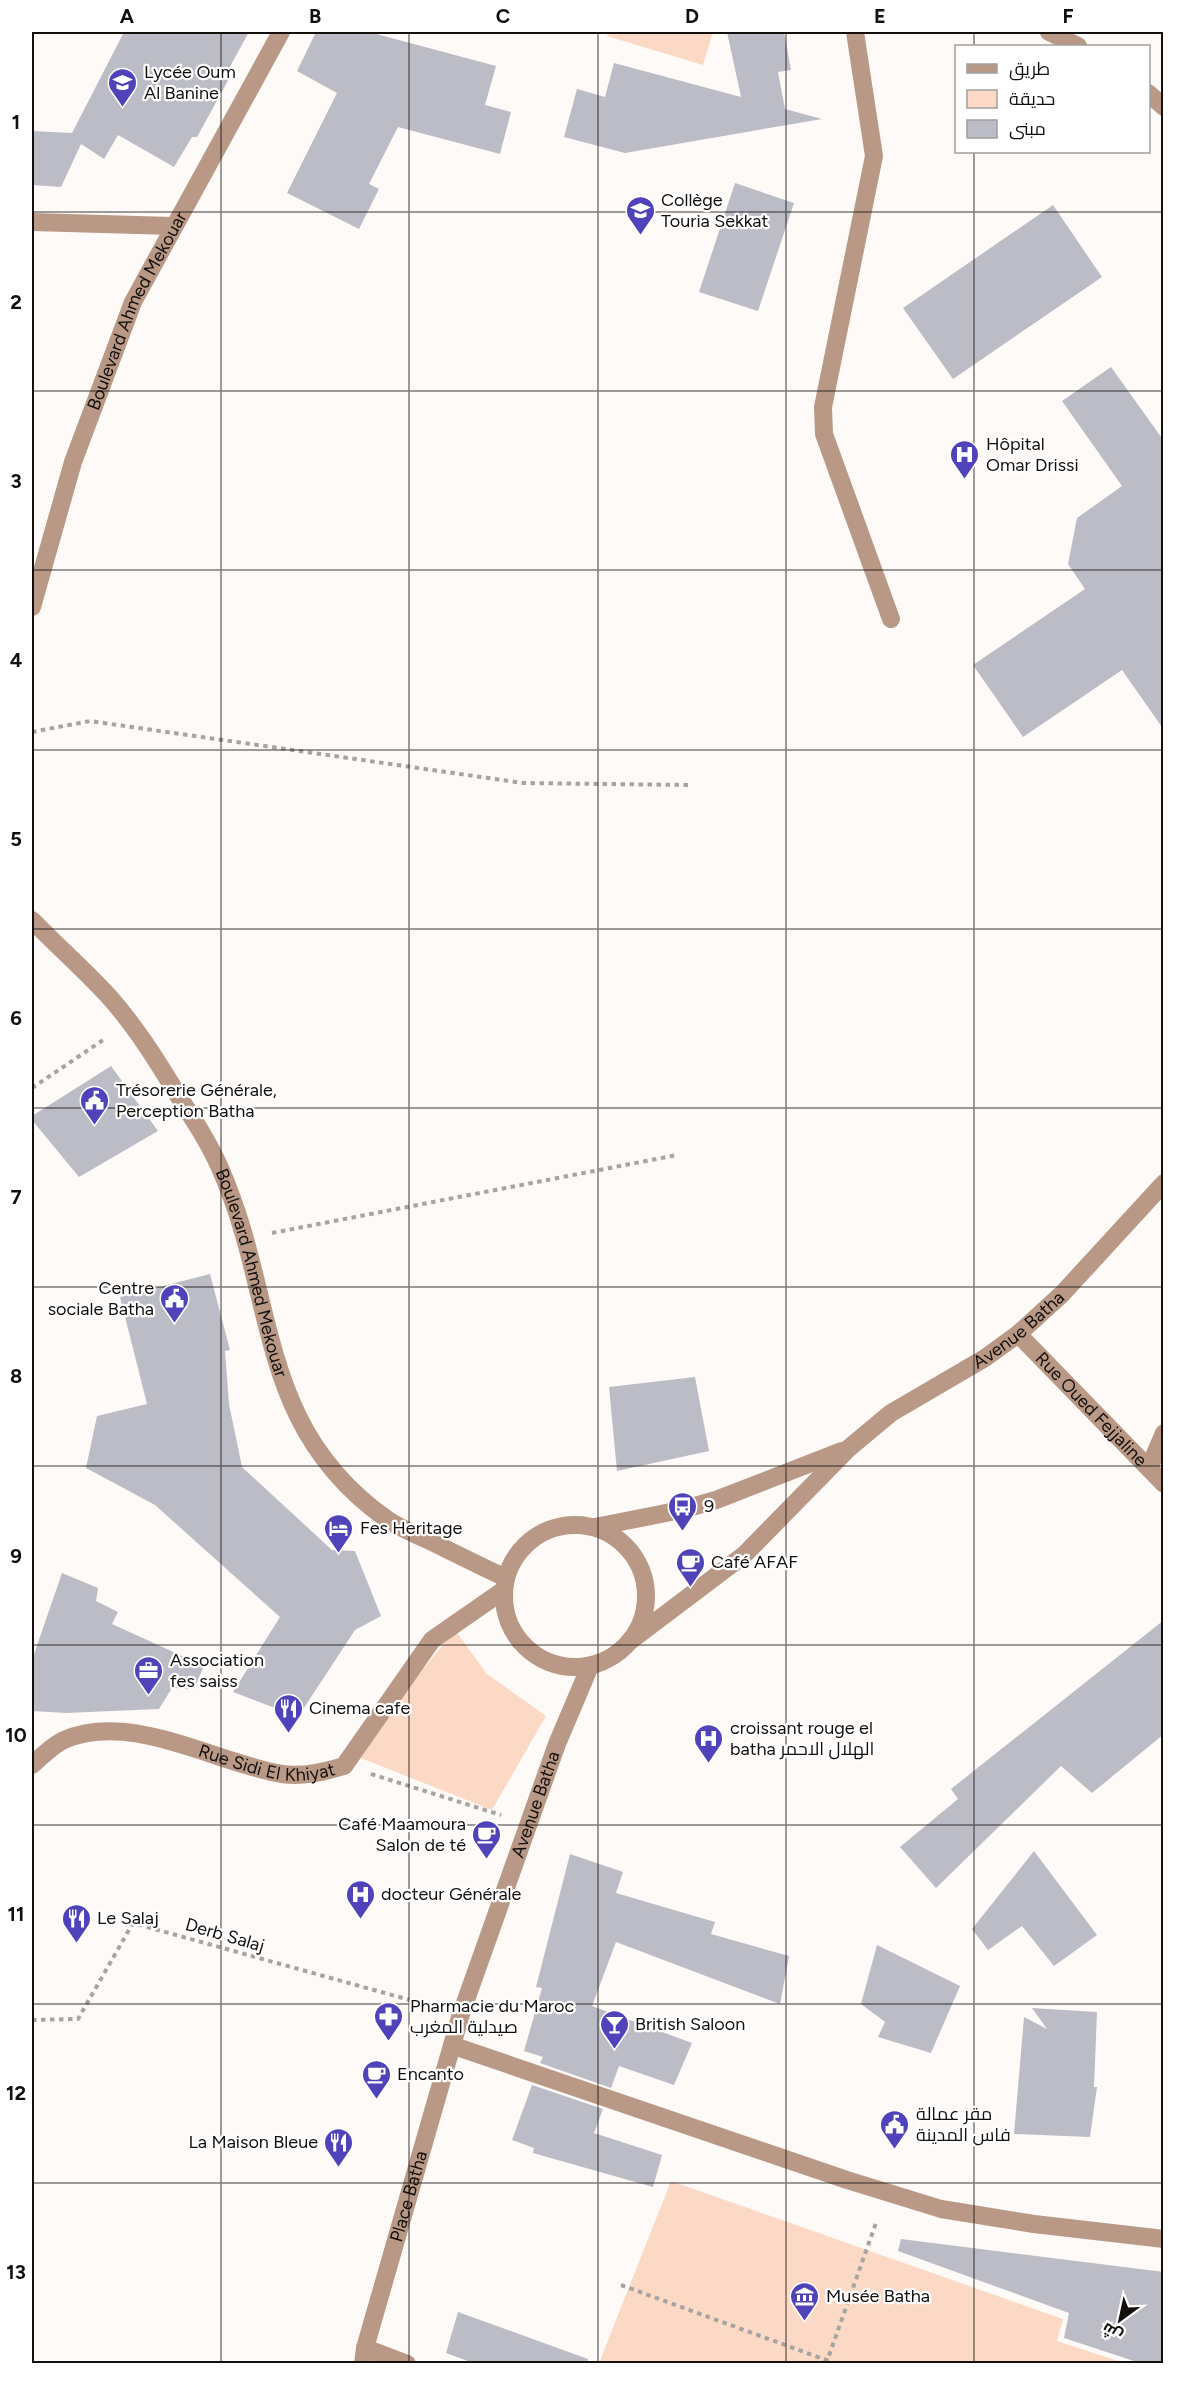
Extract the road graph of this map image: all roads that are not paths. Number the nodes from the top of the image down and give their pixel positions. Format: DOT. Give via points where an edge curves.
graph roads {
  1 [pos="281,32"];
  2 [pos="855,32"];
  3 [pos="1049,32"];
  4 [pos="1076,45"];
  5 [pos="1150,94"];
  6 [pos="1164,108"];
  7 [pos="32,222"];
  8 [pos="173,226"];
  9 [pos="32,607"];
  10 [pos="891,619"];
  11 [pos="32,920"];
  12 [pos="1164,1183"];
  13 [pos="1018,1334"];
  14 [pos="1164,1433"];
  15 [pos="849,1448"];
  16 [pos="1149,1468"];
  17 [pos="1164,1484"];
  18 [pos="595,1527"];
  19 [pos="505,1584"];
  20 [pos="630,1641"];
  21 [pos="590,1666"];
  22 [pos="32,1765"];
  23 [pos="454,2046"];
  24 [pos="1164,2239"];
  25 [pos="364,2356"];
  26 [pos="407,2364"];
  1 -- 8 [label="street, Boulevard Ahmed Mekouar"];
  2 -- 10 [label="street" via="874,156 823,407 824,434"];
  3 -- 4 [label="street"];
  5 -- 6 [label="street"];
  7 -- 8 [label="street"];
  8 -- 9 [label="street, Boulevard Ahmed Mekouar" via="133,302 108,363 73,462"];
  11 -- 19 [label="street, Boulevard Ahmed Mekouar" via="130,1022 210,1147 245,1238 270,1343 291,1406 306,1435 356,1495 390,1522"];
  12 -- 13 [label="street, Avenue Batha" via="1062,1294"];
  13 -- 15 [label="street, Avenue Batha" via="891,1413"];
  13 -- 16 [label="street, Rue Oued Fejjaline"];
  14 -- 16 [label="street"];
  15 -- 18 [label="street, Avenue Batha" via="716,1500"];
  15 -- 20 [label="street, Avenue Batha" via="744,1555"];
  16 -- 17 [label="street, Rue Oued Fejjaline"];
  18 -- 19 [label="street" via="572,1525 540,1533 515,1557"];
  18 -- 20 [label="street" via="630,1550 643,1575 645,1609"];
  19 -- 21 [label="street" via="504,1602 510,1625 532,1653 554,1664"];
  19 -- 22 [label="street, Rue Sidi El Khiyat" via="432,1640 345,1766 304,1775 281,1774 158,1738 109,1732 63,1740"];
  20 -- 21 [label="street" via="612,1657"];
  21 -- 23 [label="street, Avenue Batha" via="527,1824"];
  23 -- 24 [label="street" via="941,2209"];
  23 -- 25 [label="street, Place Batha"];
  25 -- 26 [label="street"];
}
